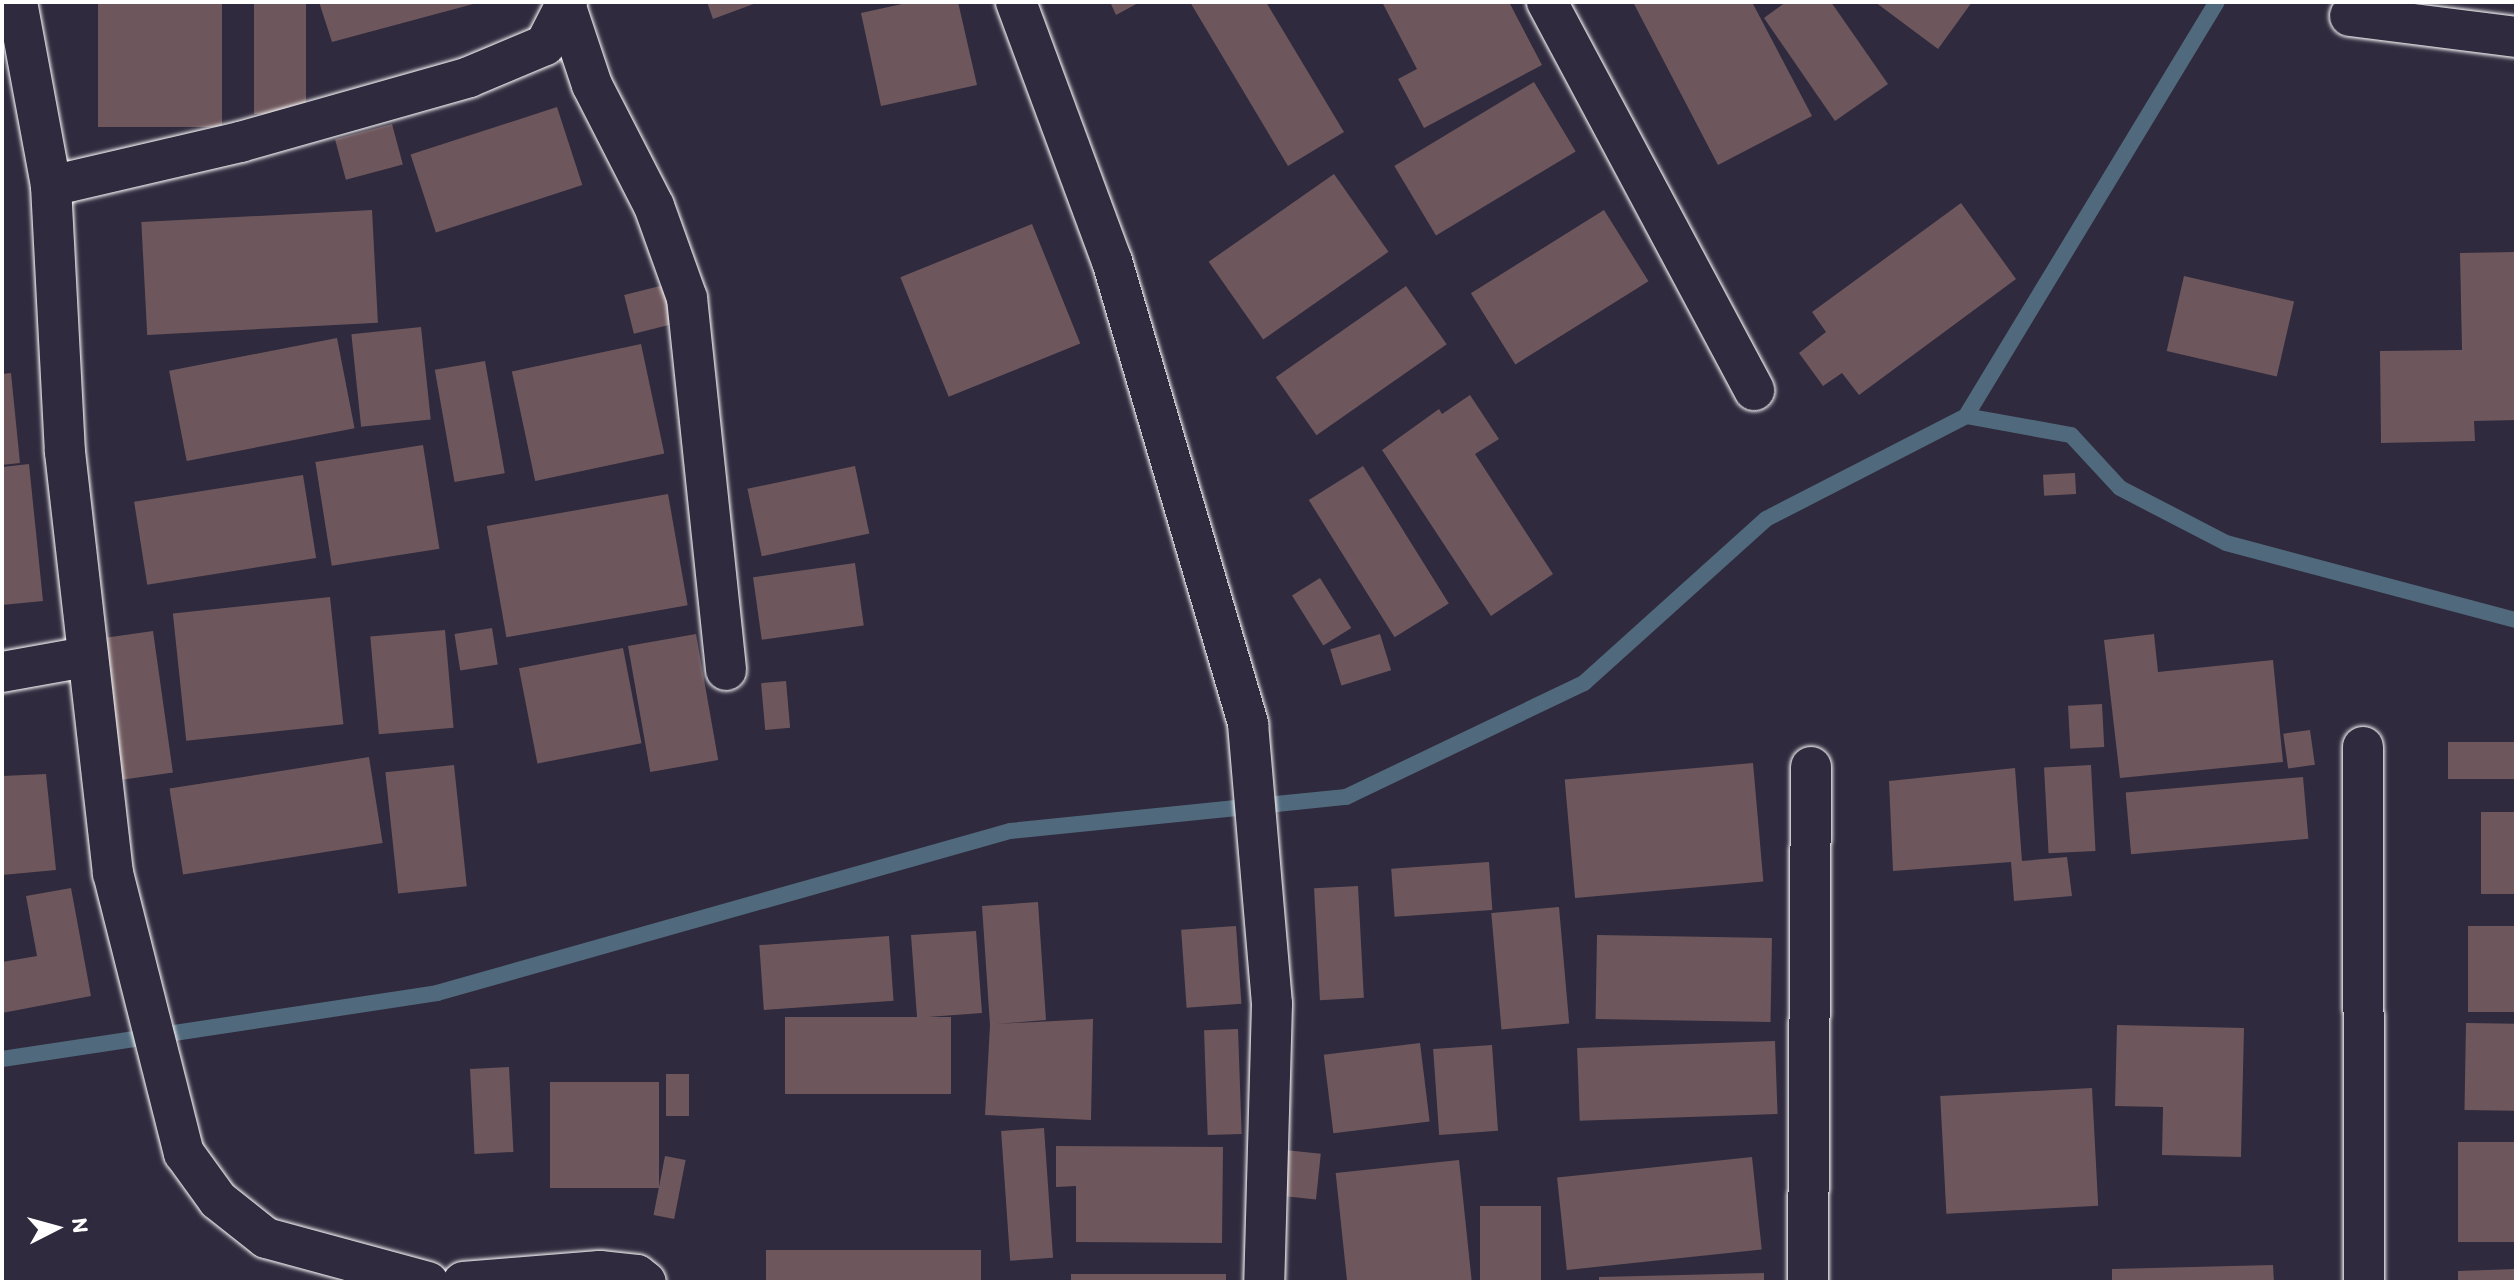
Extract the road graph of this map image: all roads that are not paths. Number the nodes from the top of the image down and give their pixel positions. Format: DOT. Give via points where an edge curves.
graph roads {
  1 [pos="17,2"];
  2 [pos="1016,2"];
  3 [pos="1547,2"];
  4 [pos="566,5"];
  5 [pos="2350,16"];
  6 [pos="2516,37"];
  7 [pos="51,186"];
  8 [pos="1754,390"];
  9 [pos="85,657"];
  10 [pos="726,670"];
  11 [pos="2,672"];
  12 [pos="2363,747"];
  13 [pos="1811,767"];
  14 [pos="428,1282"];
  15 [pos="463,1282"];
  16 [pos="646,1282"];
  17 [pos="1264,1282"];
  18 [pos="1808,1282"];
  19 [pos="2364,1282"];
  1 -- 7 [label="street"];
  2 -- 17 [label="street" via="1112,261 1248,724 1272,1004"];
  3 -- 8 [label="street"];
  4 -- 7 [label="street" via="545,45 469,77 240,142"];
  4 -- 10 [label="street" via="592,85 654,206 687,298"];
  5 -- 6 [label="street"];
  7 -- 9 [label="street" via="65,452"];
  9 -- 11 [label="street"];
  9 -- 14 [label="street" via="113,873 184,1153 218,1200 266,1238"];
  12 -- 19 [label="street"];
  13 -- 18 [label="street"];
  15 -- 16 [label="street" via="600,1271 637,1275"];
}
